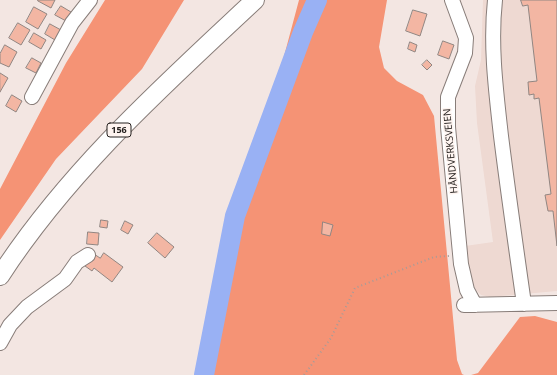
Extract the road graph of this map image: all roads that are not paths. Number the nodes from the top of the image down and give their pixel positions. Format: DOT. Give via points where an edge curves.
graph roads {
  1 [pos="90,0"];
  2 [pos="255,0"];
  3 [pos="452,0"];
  4 [pos="495,0"];
  5 [pos="32,96"];
  6 [pos="88,255"];
  7 [pos="0,276"];
  8 [pos="557,303"];
  9 [pos="524,304"];
  10 [pos="0,343"];
  1 -- 5 [label="street" via="72,23"];
  2 -- 7 [label="main road, 156" via="141,107 89,160 51,205"];
  3 -- 9 [label="street, HÅNDVERKSVEIEN" via="466,38 465,52 450,89 446,110 465,284 470,305"];
  4 -- 9 [label="street" via="495,80 508,196"];
  6 -- 10 [label="street" via="78,262 65,279 27,307 10,325"];
  8 -- 9 [label="street, HÅNDVERKSVEIEN"];
}
